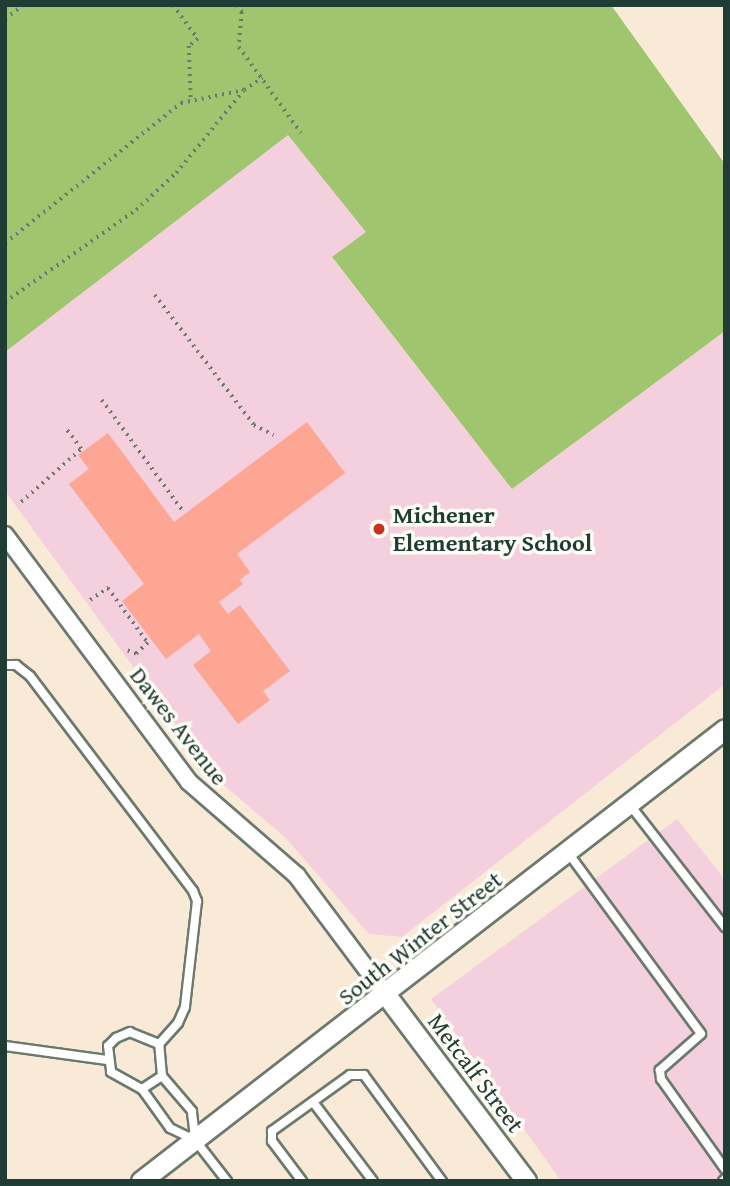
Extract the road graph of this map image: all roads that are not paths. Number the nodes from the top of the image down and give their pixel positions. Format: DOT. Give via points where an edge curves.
graph roads {
  1 [pos="5,535"];
  2 [pos="5,665"];
  3 [pos="725,729"];
  4 [pos="630,805"];
  5 [pos="569,854"];
  6 [pos="725,927"];
  7 [pos="386,995"];
  8 [pos="159,1044"];
  9 [pos="5,1046"];
  10 [pos="107,1060"];
  11 [pos="162,1076"];
  12 [pos="142,1089"];
  13 [pos="313,1102"];
  14 [pos="195,1140"];
  15 [pos="725,1169"];
  16 [pos="302,1180"];
  17 [pos="141,1181"];
  18 [pos="227,1181"];
  19 [pos="373,1181"];
  20 [pos="442,1181"];
  21 [pos="526,1181"];
  1 -- 7 [label="street, Dawes Avenue" via="189,782 298,876"];
  2 -- 8 [label="lane" via="16,665 30,676 193,891 197,901 185,1007"];
  3 -- 4 [label="street, South Winter Street"];
  4 -- 5 [label="street, South Winter Street"];
  4 -- 6 [label="lane"];
  5 -- 7 [label="street, South Winter Street"];
  5 -- 15 [label="lane" via="701,1034 660,1070 660,1079"];
  7 -- 14 [label="street, South Winter Street"];
  7 -- 21 [label="street, Metcalf Street"];
  8 -- 10 [label="lane" via="130,1032 108,1046"];
  8 -- 11 [label="lane"];
  9 -- 10 [label="lane"];
  10 -- 12 [label="lane" via="111,1072"];
  11 -- 12 [label="lane"];
  11 -- 14 [label="lane" via="192,1111"];
  12 -- 14 [label="lane" via="170,1128"];
  13 -- 16 [label="lane" via="272,1131 272,1142"];
  13 -- 19 [label="lane"];
  13 -- 20 [label="lane" via="350,1075 363,1075"];
  14 -- 17 [label="street, South Winter Street"];
  14 -- 18 [label="lane"];
}
